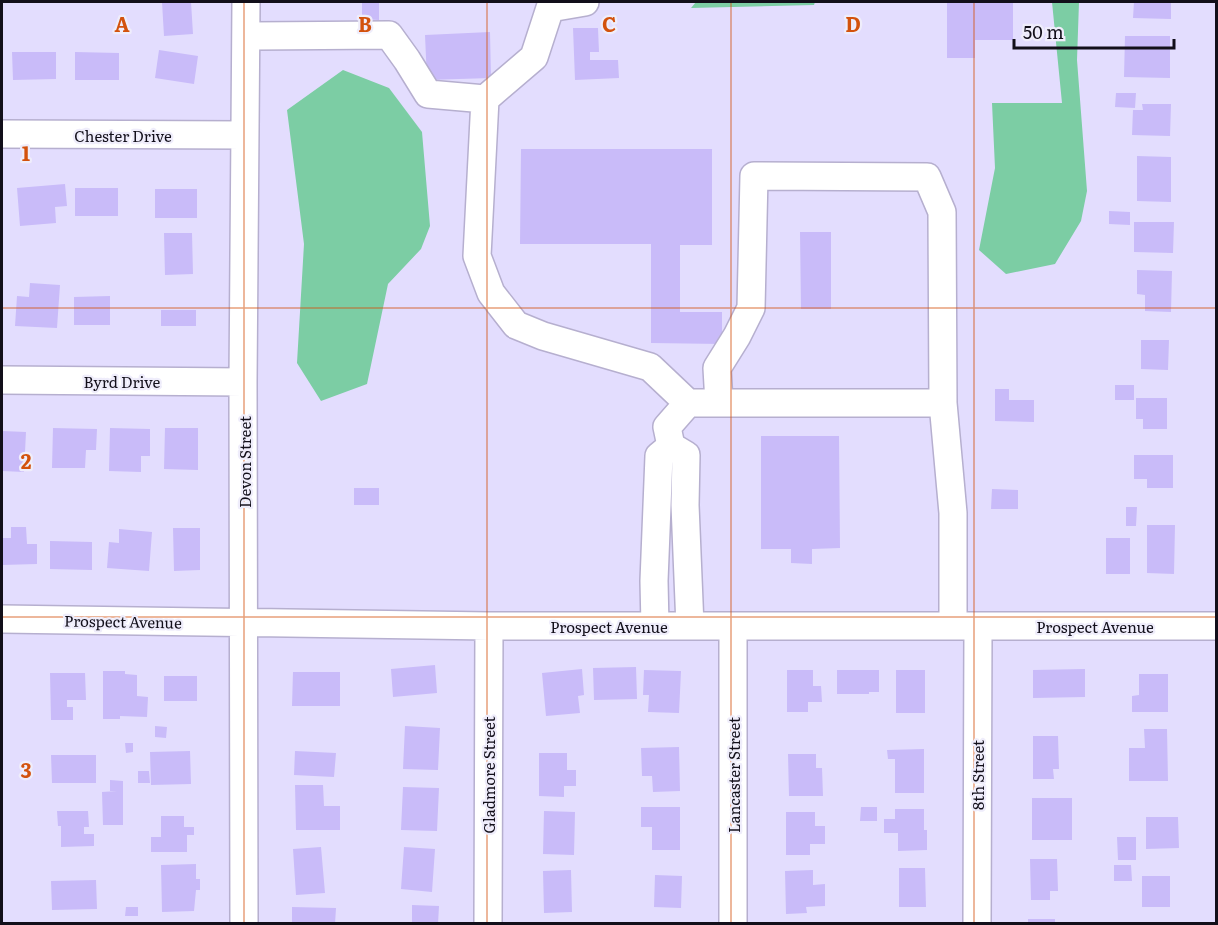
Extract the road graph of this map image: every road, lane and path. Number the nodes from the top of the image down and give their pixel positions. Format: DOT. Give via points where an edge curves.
graph roads {
  1 [pos="246,2"];
  2 [pos="585,2"];
  3 [pos="246,36"];
  4 [pos="485,99"];
  5 [pos="2,134"];
  6 [pos="245,135"];
  7 [pos="2,380"];
  8 [pos="243,382"];
  9 [pos="688,403"];
  10 [pos="719,403"];
  11 [pos="943,403"];
  12 [pos="671,446"];
  13 [pos="2,620"];
  14 [pos="245,623"];
  15 [pos="489,626"];
  16 [pos="655,626"];
  17 [pos="690,626"];
  18 [pos="733,626"];
  19 [pos="965,626"];
  20 [pos="1216,626"];
  21 [pos="244,924"];
  22 [pos="488,924"];
  23 [pos="733,924"];
  24 [pos="977,924"];
  1 -- 3 [label="street, Devon Street"];
  2 -- 4 [label="street" via="550,8 534,57"];
  3 -- 4 [label="street" via="389,35 428,94"];
  3 -- 6 [label="street, Devon Street"];
  4 -- 9 [label="street" via="477,256 491,293 516,325 650,367"];
  5 -- 6 [label="street, Chester Drive"];
  6 -- 8 [label="street, Devon Street"];
  7 -- 8 [label="street, Byrd Drive"];
  8 -- 14 [label="street, Devon Street"];
  9 -- 10 [label="street"];
  9 -- 12 [label="street" via="667,427"];
  10 -- 11 [label="street"];
  10 -- 11 [label="street, 8th Street" via="717,368 751,308 754,176 927,177 942,212"];
  11 -- 19 [label="street, 8th Street"];
  12 -- 16 [label="street" via="659,456"];
  12 -- 17 [label="street" via="686,456"];
  13 -- 14 [label="street, Prospect Avenue"];
  14 -- 15 [label="street, Prospect Avenue"];
  14 -- 21 [label="street, Devon Street"];
  15 -- 16 [label="street, Prospect Avenue"];
  15 -- 22 [label="street, Gladmore Street"];
  16 -- 17 [label="street, Prospect Avenue"];
  17 -- 18 [label="street, Prospect Avenue"];
  18 -- 19 [label="street, Prospect Avenue"];
  18 -- 23 [label="street, Lancaster Street"];
  19 -- 20 [label="street, Prospect Avenue"];
  19 -- 24 [label="street, 8th Street"];
}
